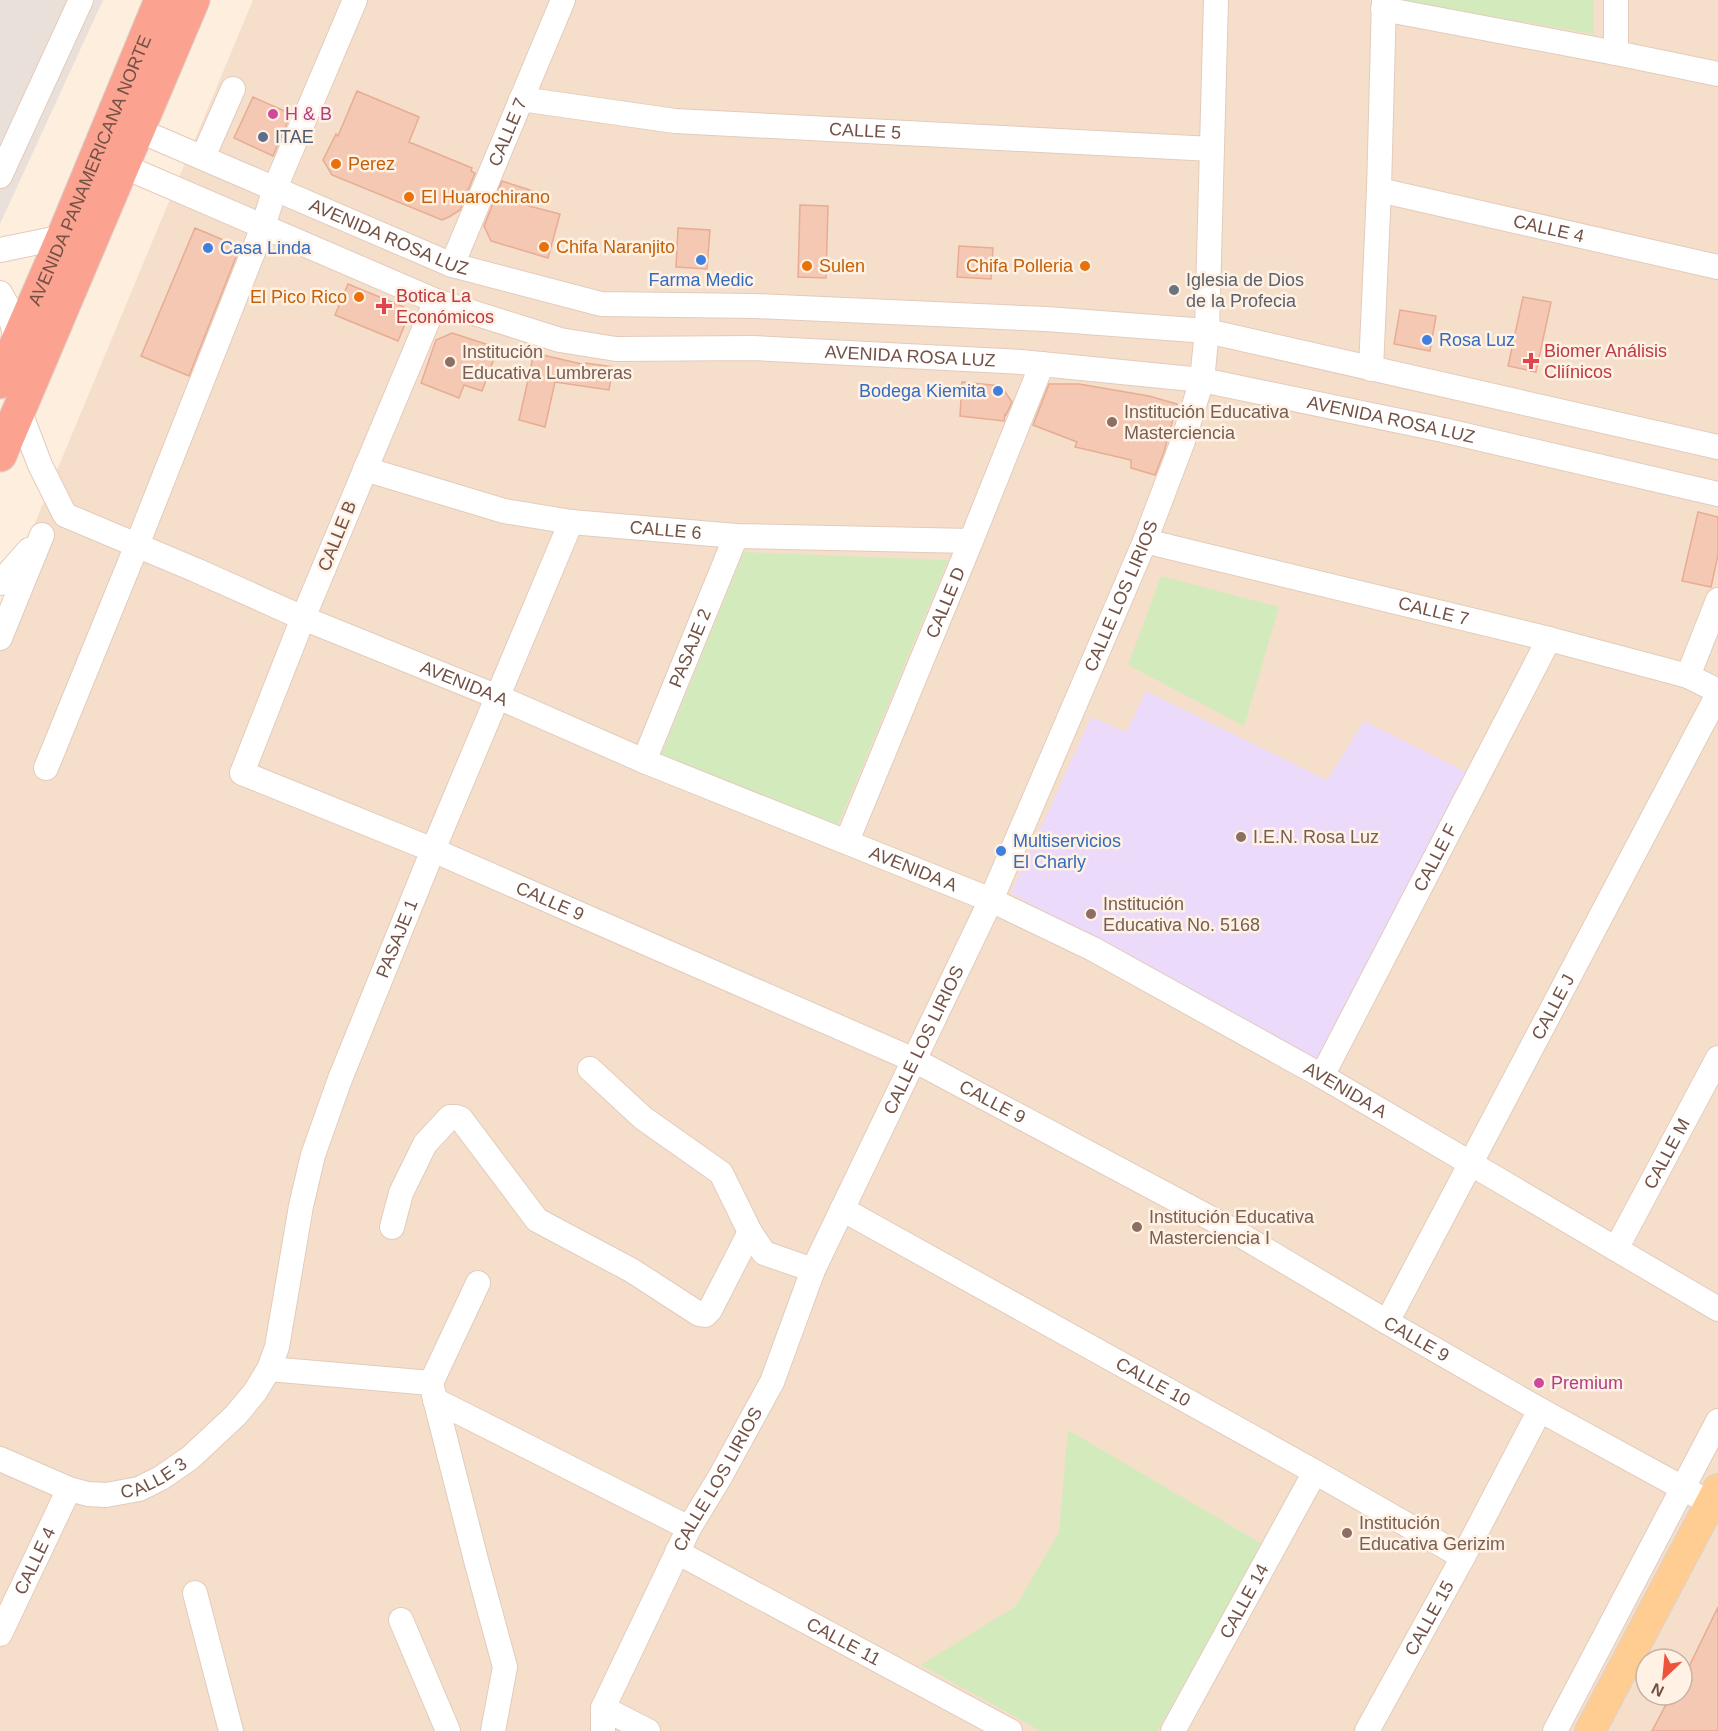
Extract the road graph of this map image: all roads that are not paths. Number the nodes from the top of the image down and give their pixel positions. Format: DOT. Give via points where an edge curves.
graph roads {
  1 [pos="81,0"];
  2 [pos="161,0"];
  3 [pos="192,0"];
  4 [pos="355,0"];
  5 [pos="563,0"];
  6 [pos="1216,0"];
  7 [pos="1616,0"];
  8 [pos="1383,4"];
  9 [pos="1616,53"];
  10 [pos="1718,74"];
  11 [pos="232,89"];
  12 [pos="521,99"];
  13 [pos="138,130"];
  14 [pos="1212,149"];
  15 [pos="203,158"];
  16 [pos="123,166"];
  17 [pos="0,176"];
  18 [pos="275,188"];
  19 [pos="1379,190"];
  20 [pos="263,227"];
  21 [pos="63,237"];
  22 [pos="0,250"];
  23 [pos="452,265"];
  24 [pos="1718,267"];
  25 [pos="0,293"];
  26 [pos="436,301"];
  27 [pos="1207,332"];
  28 [pos="17,342"];
  29 [pos="1042,364"];
  30 [pos="1371,369"];
  31 [pos="1202,380"];
  32 [pos="0,382"];
  33 [pos="19,410"];
  34 [pos="1718,447"];
  35 [pos="0,455"];
  36 [pos="365,469"];
  37 [pos="1718,494"];
  38 [pos="65,515"];
  39 [pos="571,522"];
  40 [pos="42,535"];
  41 [pos="736,536"];
  42 [pos="971,541"];
  43 [pos="1145,541"];
  44 [pos="138,545"];
  45 [pos="0,583"];
  46 [pos="1718,600"];
  47 [pos="303,618"];
  48 [pos="0,638"];
  49 [pos="1549,639"];
  50 [pos="1688,676"];
  51 [pos="1718,692"];
  52 [pos="498,697"];
  53 [pos="644,761"];
  54 [pos="46,768"];
  55 [pos="242,773"];
  56 [pos="847,841"];
  57 [pos="433,850"];
  58 [pos="991,900"];
  59 [pos="1718,1058"];
  60 [pos="914,1060"];
  61 [pos="590,1069"];
  62 [pos="1322,1076"];
  63 [pos="1470,1164"];
  64 [pos="842,1209"];
  65 [pos="392,1227"];
  66 [pos="750,1232"];
  67 [pos="1616,1249"];
  68 [pos="813,1270"];
  69 [pos="478,1283"];
  70 [pos="1718,1309"];
  71 [pos="1386,1322"];
  72 [pos="269,1369"];
  73 [pos="433,1392"];
  74 [pos="1540,1410"];
  75 [pos="1718,1421"];
  76 [pos="0,1459"];
  77 [pos="1315,1472"];
  78 [pos="1682,1488"];
  79 [pos="69,1489"];
  80 [pos="1714,1496"];
  81 [pos="689,1528"];
  82 [pos="677,1552"];
  83 [pos="1462,1557"];
  84 [pos="195,1593"];
  85 [pos="401,1620"];
  86 [pos="0,1634"];
  87 [pos="603,1719"];
  88 [pos="231,1731"];
  89 [pos="448,1731"];
  90 [pos="494,1731"];
  91 [pos="648,1731"];
  92 [pos="1010,1731"];
  93 [pos="1173,1731"];
  94 [pos="1367,1731"];
  95 [pos="1555,1731"];
  96 [pos="1590,1731"];
  1 -- 17 [label="street"];
  2 -- 21 [label="highway, AVENIDA PANAMERICANA NORTE"];
  3 -- 13 [label="highway, AVENIDA PANAMERICANA NORTE"];
  4 -- 18 [label="street"];
  5 -- 12 [label="street, CALLE 7"];
  6 -- 14 [label="street"];
  7 -- 9 [label="street"];
  8 -- 9 [label="street"];
  8 -- 19 [label="street"];
  9 -- 10 [label="street"];
  11 -- 15 [label="street"];
  12 -- 14 [label="street, CALLE 5" via="675,121"];
  12 -- 23 [label="street, CALLE 7"];
  13 -- 15 [label="street, AVENIDA ROSA LUZ"];
  13 -- 16 [label="highway, AVENIDA PANAMERICANA NORTE"];
  14 -- 27 [label="street"];
  15 -- 18 [label="street, AVENIDA ROSA LUZ"];
  16 -- 20 [label="street, AVENIDA ROSA LUZ"];
  16 -- 33 [label="highway, AVENIDA PANAMERICANA NORTE"];
  18 -- 20 [label="street"];
  18 -- 23 [label="street, AVENIDA ROSA LUZ"];
  19 -- 24 [label="street, CALLE 4"];
  19 -- 30 [label="street"];
  20 -- 26 [label="street, AVENIDA ROSA LUZ"];
  20 -- 44 [label="street"];
  21 -- 22 [label="street"];
  21 -- 28 [label="highway, AVENIDA PANAMERICANA NORTE"];
  23 -- 27 [label="street, AVENIDA ROSA LUZ" via="601,304 965,315"];
  25 -- 28 [label="street"];
  26 -- 29 [label="street, AVENIDA ROSA LUZ" via="560,340 616,349 753,348"];
  26 -- 36 [label="street, CALLE B"];
  27 -- 30 [label="street, AVENIDA ROSA LUZ"];
  27 -- 31 [label="street, CALLE LOS LIRIOS"];
  28 -- 32 [label="highway, AVENIDA PANAMERICANA NORTE"];
  29 -- 31 [label="street, AVENIDA ROSA LUZ"];
  29 -- 42 [label="street, CALLE D"];
  30 -- 34 [label="street, AVENIDA ROSA LUZ"];
  31 -- 37 [label="street, AVENIDA ROSA LUZ" via="1443,430"];
  31 -- 43 [label="street, CALLE LOS LIRIOS"];
  33 -- 35 [label="highway, AVENIDA PANAMERICANA NORTE"];
  33 -- 38 [label="street"];
  36 -- 39 [label="street, CALLE 6" via="504,511"];
  36 -- 47 [label="street, CALLE B"];
  38 -- 40 [label="street"];
  38 -- 44 [label="street, AVENIDA A"];
  39 -- 41 [label="street, CALLE 6"];
  39 -- 52 [label="street, PASAJE 1"];
  40 -- 45 [label="street"];
  40 -- 48 [label="street"];
  41 -- 42 [label="street, CALLE 6"];
  41 -- 53 [label="street, PASAJE 2"];
  42 -- 56 [label="street, CALLE D"];
  43 -- 49 [label="street, CALLE 7"];
  43 -- 58 [label="street, CALLE LOS LIRIOS"];
  44 -- 47 [label="street, AVENIDA A"];
  44 -- 54 [label="street"];
  46 -- 50 [label="street"];
  47 -- 52 [label="street, AVENIDA A"];
  47 -- 55 [label="street, CALLE B"];
  49 -- 50 [label="street, CALLE 7"];
  49 -- 62 [label="street, CALLE F"];
  50 -- 51 [label="street, CALLE 7"];
  51 -- 63 [label="street, CALLE J"];
  52 -- 53 [label="street, AVENIDA A"];
  52 -- 57 [label="street, PASAJE 1"];
  53 -- 56 [label="street, AVENIDA A"];
  55 -- 57 [label="street, CALLE 9"];
  56 -- 58 [label="street, AVENIDA A"];
  57 -- 60 [label="street, CALLE 9"];
  57 -- 72 [label="street, PASAJE 1" via="313,1155 278,1347"];
  58 -- 60 [label="street, CALLE LOS LIRIOS"];
  58 -- 62 [label="street, AVENIDA A" via="1092,949"];
  59 -- 67 [label="street, CALLE M"];
  60 -- 64 [label="street, CALLE LOS LIRIOS"];
  60 -- 71 [label="street, CALLE 9" via="1227,1227"];
  61 -- 66 [label="street" via="643,1118 721,1173"];
  62 -- 63 [label="street, AVENIDA A"];
  63 -- 67 [label="street, AVENIDA A"];
  63 -- 71 [label="street, CALLE J"];
  64 -- 68 [label="street, CALLE LOS LIRIOS"];
  64 -- 77 [label="street, CALLE 10"];
  65 -- 66 [label="street" via="401,1193 425,1144 450,1117 456,1117 537,1220 631,1270 699,1314 710,1310"];
  66 -- 68 [label="street" via="764,1253"];
  67 -- 70 [label="street, AVENIDA A"];
  68 -- 81 [label="street, CALLE LOS LIRIOS" via="772,1382"];
  69 -- 73 [label="street"];
  71 -- 74 [label="street, CALLE 9"];
  72 -- 73 [label="street"];
  72 -- 79 [label="street, CALLE 3" via="236,1415 190,1458 161,1478 139,1489 106,1495"];
  73 -- 81 [label="street"];
  73 -- 90 [label="street" via="505,1667"];
  74 -- 78 [label="street, CALLE 9"];
  74 -- 83 [label="street, CALLE 15"];
  75 -- 78 [label="street"];
  76 -- 79 [label="street, CALLE 3"];
  77 -- 83 [label="street, CALLE 10"];
  77 -- 93 [label="street, CALLE 14"];
  78 -- 80 [label="street, CALLE 9"];
  78 -- 95 [label="street"];
  79 -- 86 [label="street, CALLE 4"];
  80 -- 96 [label="main road"];
  81 -- 82 [label="street, CALLE LOS LIRIOS"];
  82 -- 87 [label="street, CALLE LOS LIRIOS"];
  82 -- 92 [label="street, CALLE 11"];
  83 -- 94 [label="street, CALLE 15"];
  84 -- 88 [label="street"];
  85 -- 89 [label="street"];
  87 -- 91 [label="street"];
}
